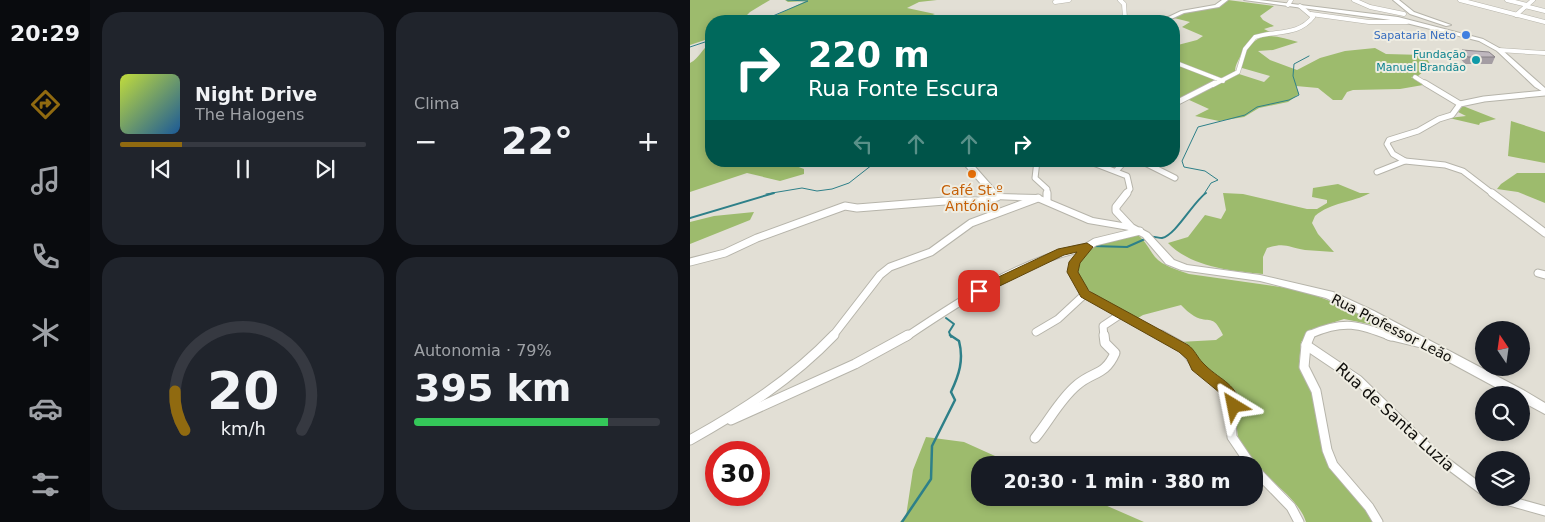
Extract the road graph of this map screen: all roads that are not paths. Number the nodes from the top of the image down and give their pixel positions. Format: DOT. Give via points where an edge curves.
graph roads {
  1 [pos="1069,0"];
  2 [pos="1120,0"];
  3 [pos="1225,0"];
  4 [pos="1247,0"];
  5 [pos="1354,0"];
  6 [pos="1396,0"];
  7 [pos="1460,0"];
  8 [pos="1507,0"];
  9 [pos="1533,0"];
  10 [pos="1055,2"];
  11 [pos="1290,2"];
  12 [pos="1526,5"];
  13 [pos="1300,6"];
  14 [pos="1545,11"];
  15 [pos="1412,13"];
  16 [pos="1506,13"];
  17 [pos="1311,14"];
  18 [pos="1404,14"];
  19 [pos="1125,15"];
  20 [pos="1176,15"];
  21 [pos="1516,15"];
  22 [pos="1496,17"];
  23 [pos="1398,19"];
  24 [pos="1545,22"];
  25 [pos="1416,23"];
  26 [pos="1456,34"];
  27 [pos="1499,50"];
  28 [pos="1545,53"];
  29 [pos="1180,64"];
  30 [pos="1415,77"];
  31 [pos="1223,81"];
  32 [pos="1545,92"];
  33 [pos="1180,101"];
  34 [pos="1460,104"];
  35 [pos="1405,161"];
  36 [pos="970,167"];
  37 [pos="1037,167"];
  38 [pos="1099,167"];
  39 [pos="1120,167"];
  40 [pos="1153,167"];
  41 [pos="1116,171"];
  42 [pos="1377,172"];
  43 [pos="1176,178"];
  44 [pos="997,197"];
  45 [pos="1042,199"];
  46 [pos="1131,227"];
  47 [pos="1143,233"];
  48 [pos="1545,233"];
  49 [pos="1089,246"];
  50 [pos="690,262"];
  51 [pos="1085,294"];
  52 [pos="1121,314"];
  53 [pos="1036,332"];
  54 [pos="1422,343"];
  55 [pos="1306,345"];
  56 [pos="1504,386"];
  57 [pos="1530,400"];
  58 [pos="1545,409"];
  59 [pos="715,427"];
  60 [pos="1035,438"];
  61 [pos="690,440"];
  62 [pos="1245,456"];
  63 [pos="1263,478"];
  64 [pos="1475,484"];
  65 [pos="1527,506"];
  66 [pos="1545,511"];
  67 [pos="1299,522"];
  68 [pos="1378,522"];
  1 -- 10 [label="street"];
  2 -- 19 [label="street" via="1124,4"];
  3 -- 20 [label="street" via="1217,6"];
  4 -- 11 [label="street"];
  5 -- 18 [label="street"];
  6 -- 15 [label="street"];
  7 -- 16 [label="street"];
  8 -- 12 [label="street"];
  9 -- 12 [label="street"];
  11 -- 13 [label="street"];
  12 -- 14 [label="street"];
  12 -- 21 [label="street"];
  13 -- 17 [label="street"];
  13 -- 23 [label="street"];
  15 -- 18 [label="street"];
  15 -- 26 [label="street" via="1458,28 1460,30"];
  16 -- 21 [label="street"];
  16 -- 22 [label="street"];
  17 -- 25 [label="street" via="1330,14 1369,22"];
  17 -- 31 [label="street" via="1311,21 1298,30 1249,42 1238,72"];
  18 -- 23 [label="street"];
  21 -- 24 [label="street"];
  23 -- 25 [label="street"];
  25 -- 26 [label="street"];
  26 -- 27 [label="street" via="1489,43"];
  27 -- 28 [label="street"];
  27 -- 32 [label="street"];
  29 -- 31 [label="street"];
  30 -- 34 [label="street"];
  31 -- 33 [label="street"];
  32 -- 34 [label="street"];
  34 -- 35 [label="street" via="1452,116 1439,118 1418,131 1388,140 1390,150"];
  35 -- 42 [label="street"];
  35 -- 48 [label="street" via="1445,165 1463,171"];
  36 -- 44 [label="street"];
  37 -- 45 [label="street" via="1035,178 1047,189"];
  38 -- 41 [label="street"];
  39 -- 41 [label="street"];
  40 -- 43 [label="street"];
  41 -- 46 [label="street" via="1127,176 1130,189 1116,211"];
  44 -- 45 [label="street, Rua Professor Leão"];
  44 -- 50 [label="street" via="979,201 845,206 725,253"];
  45 -- 46 [label="street, Rua Professor Leão" via="1091,221"];
  45 -- 59 [label="street" via="979,219 925,255 890,267 818,350"];
  46 -- 47 [label="street, Rua Professor Leão"];
  47 -- 49 [label="street"];
  47 -- 54 [label="street, Rua Professor Leão" via="1170,262 1185,268 1260,278 1329,295"];
  49 -- 51 [label="street" via="1075,262 1072,272"];
  49 -- 59 [label="street" via="1062,252 1014,273 855,364"];
  51 -- 52 [label="street"];
  51 -- 53 [label="street" via="1058,319"];
  52 -- 60 [label="street" via="1103,326 1105,343 1115,353 1111,363 1102,374 1079,383"];
  52 -- 62 [label="street" via="1184,348 1197,366 1231,394 1234,406 1232,437"];
  54 -- 55 [label="street" via="1400,340 1356,324 1340,322 1311,334"];
  54 -- 56 [label="street, Rua Professor Leão"];
  55 -- 64 [label="street, Rua de Santa Luzia" via="1358,380 1432,452"];
  55 -- 68 [label="street" via="1304,367 1316,391 1327,450 1334,465"];
  57 -- 58 [label="street, Rua Professor Leão"];
  59 -- 61 [label="street"];
  63 -- 67 [label="street" via="1291,507"];
  65 -- 66 [label="street"];
}
